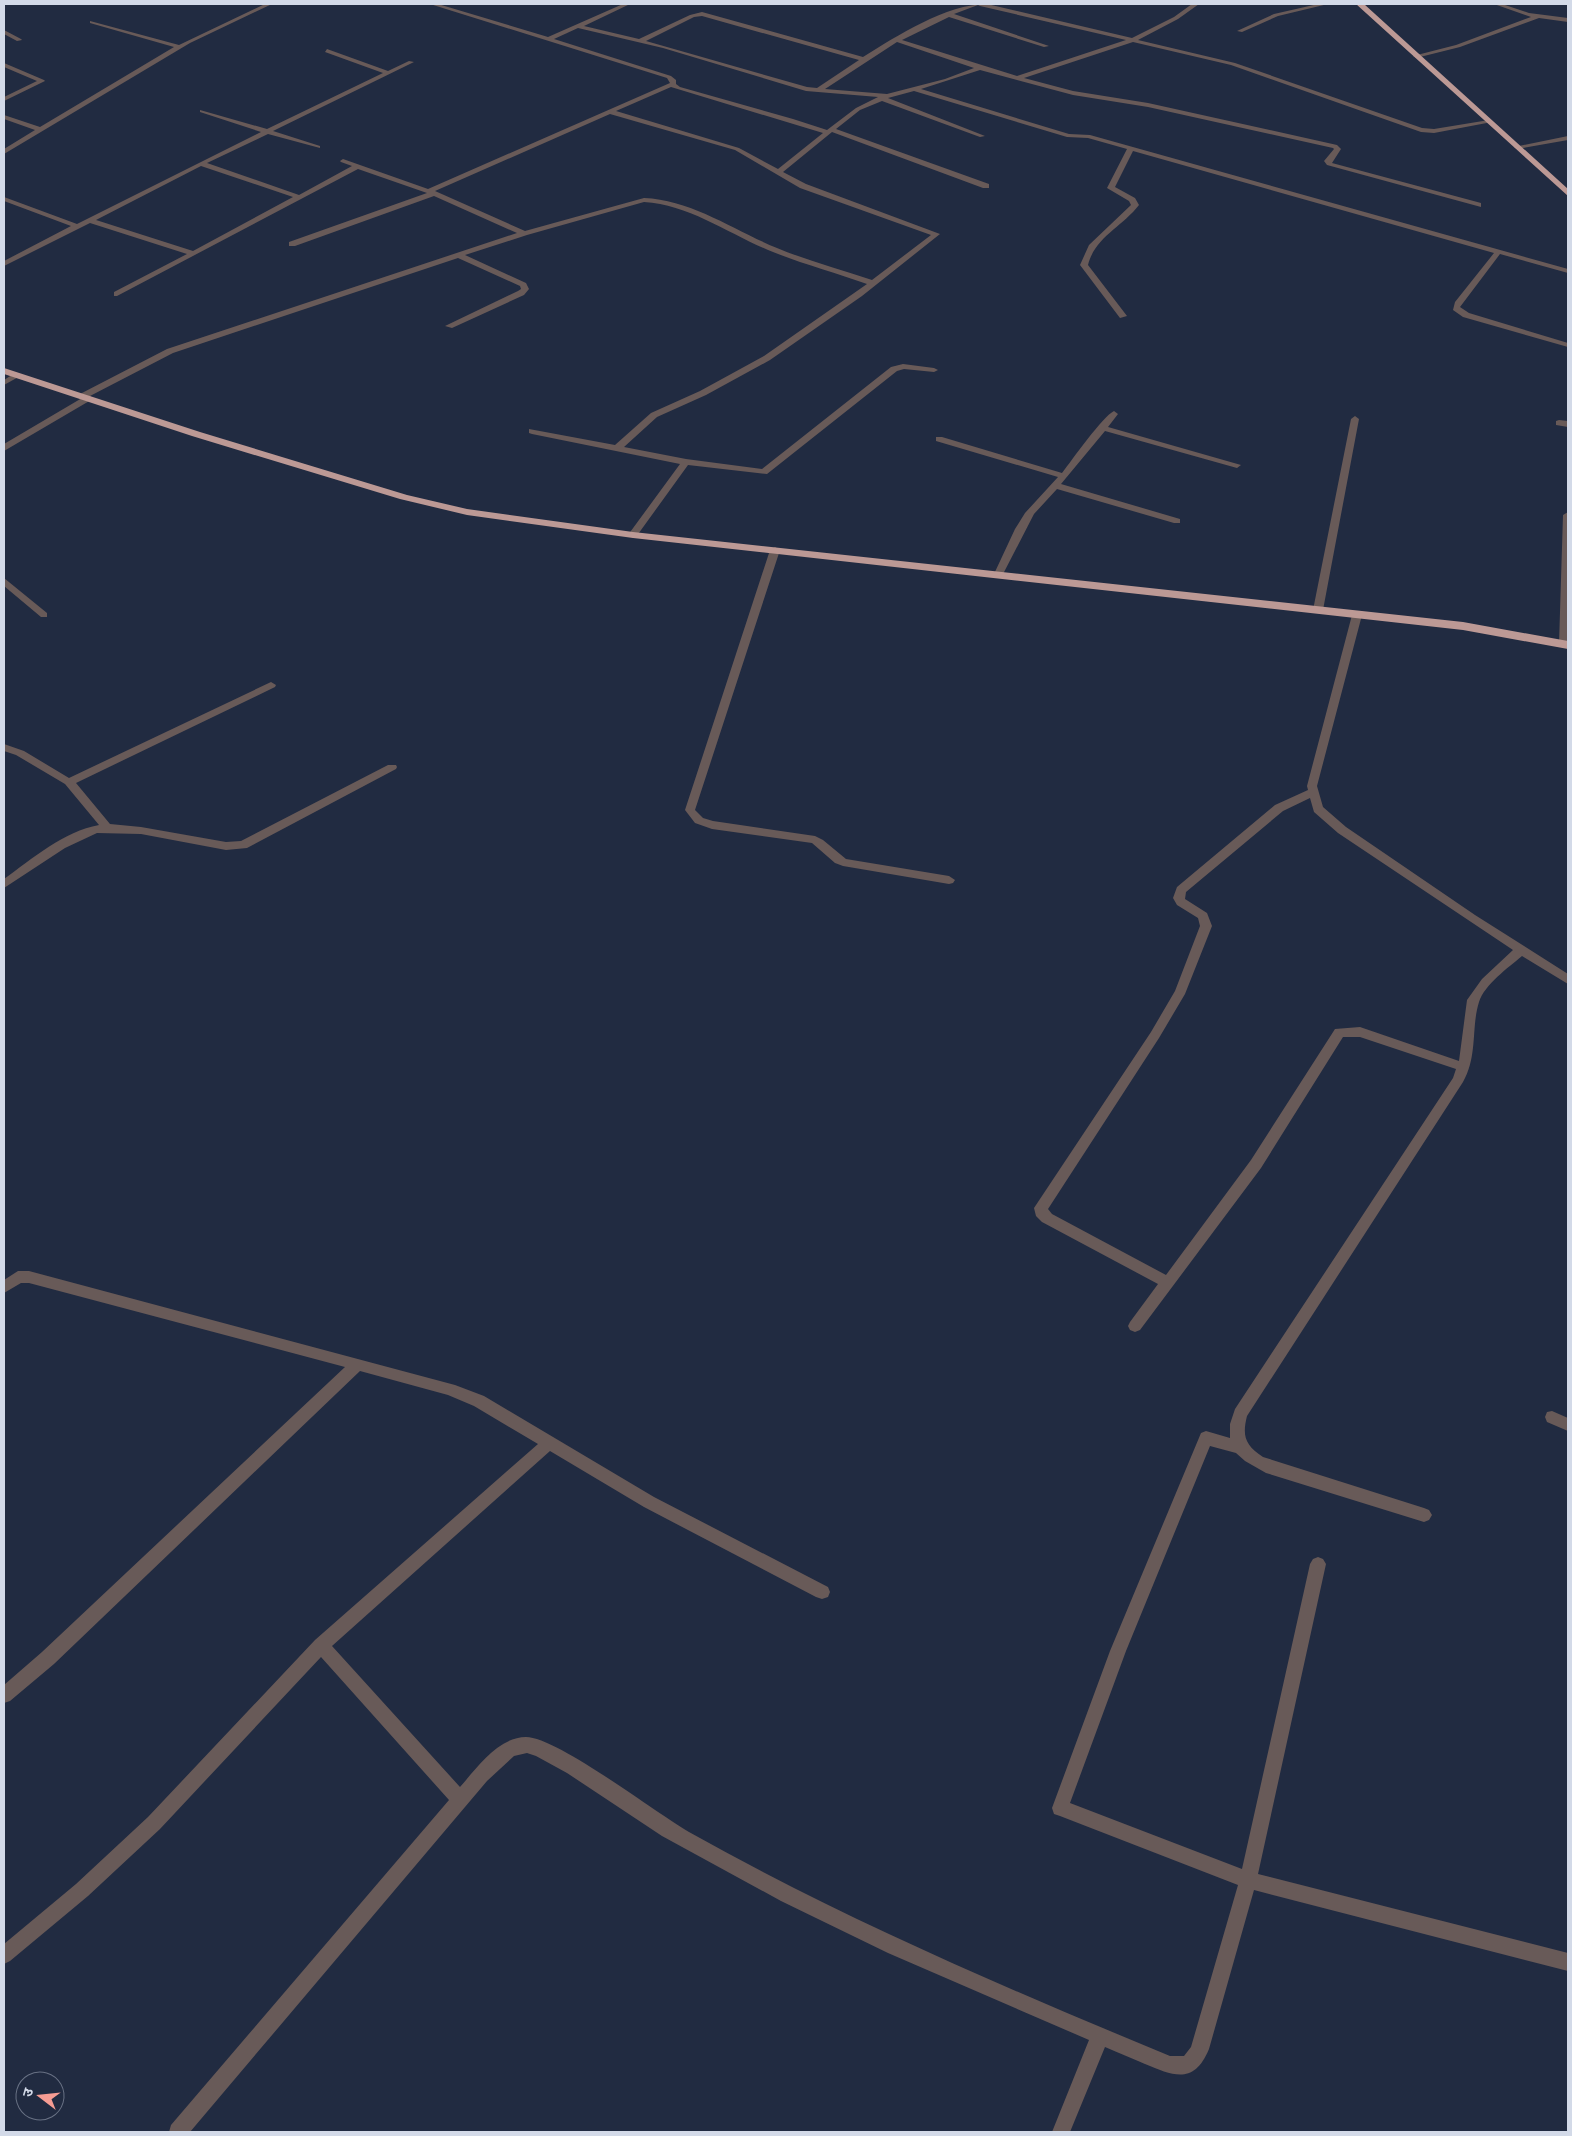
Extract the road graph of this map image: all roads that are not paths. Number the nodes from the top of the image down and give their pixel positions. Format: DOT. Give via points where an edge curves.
graph roads {
  1 [pos="269,4"];
  2 [pos="433,4"];
  3 [pos="627,4"];
  4 [pos="975,4"];
  5 [pos="980,4"];
  6 [pos="1196,4"];
  7 [pos="1325,4"];
  8 [pos="1360,4"];
  9 [pos="1497,4"];
  10 [pos="950,15"];
  11 [pos="1537,17"];
  12 [pos="1568,20"];
  13 [pos="92,22"];
  14 [pos="577,26"];
  15 [pos="4,32"];
  16 [pos="1240,32"];
  17 [pos="1134,39"];
  18 [pos="19,40"];
  19 [pos="547,40"];
  20 [pos="897,40"];
  21 [pos="640,41"];
  22 [pos="1046,46"];
  23 [pos="180,47"];
  24 [pos="328,52"];
  25 [pos="1416,56"];
  26 [pos="862,59"];
  27 [pos="411,62"];
  28 [pos="4,65"];
  29 [pos="980,68"];
  30 [pos="390,72"];
  31 [pos="1018,78"];
  32 [pos="672,84"];
  33 [pos="914,89"];
  34 [pos="817,91"];
  35 [pos="884,97"];
  36 [pos="4,99"];
  37 [pos="202,111"];
  38 [pos="612,112"];
  39 [pos="4,117"];
  40 [pos="1489,122"];
  41 [pos="41,130"];
  42 [pos="268,132"];
  43 [pos="830,132"];
  44 [pos="982,136"];
  45 [pos="1568,138"];
  46 [pos="318,147"];
  47 [pos="1518,147"];
  48 [pos="1131,148"];
  49 [pos="4,152"];
  50 [pos="343,161"];
  51 [pos="201,163"];
  52 [pos="358,166"];
  53 [pos="778,172"];
  54 [pos="986,186"];
  55 [pos="432,192"];
  56 [pos="1568,193"];
  57 [pos="299,197"];
  58 [pos="4,199"];
  59 [pos="1478,205"];
  60 [pos="89,220"];
  61 [pos="77,226"];
  62 [pos="524,233"];
  63 [pos="292,244"];
  64 [pos="1499,251"];
  65 [pos="193,254"];
  66 [pos="458,255"];
  67 [pos="4,264"];
  68 [pos="1568,271"];
  69 [pos="873,283"];
  70 [pos="116,294"];
  71 [pos="1123,316"];
  72 [pos="449,326"];
  73 [pos="1568,345"];
  74 [pos="934,370"];
  75 [pos="4,371"];
  76 [pos="18,375"];
  77 [pos="4,383"];
  78 [pos="86,397"];
  79 [pos="1114,414"];
  80 [pos="1355,419"];
  81 [pos="1102,428"];
  82 [pos="532,431"];
  83 [pos="940,439"];
  84 [pos="4,448"];
  85 [pos="617,448"];
  86 [pos="686,462"];
  87 [pos="1237,465"];
  88 [pos="1064,476"];
  89 [pos="1055,485"];
  90 [pos="1568,515"];
  91 [pos="1177,521"];
  92 [pos="1568,533"];
  93 [pos="633,535"];
  94 [pos="775,550"];
  95 [pos="999,574"];
  96 [pos="4,580"];
  97 [pos="1318,610"];
  98 [pos="44,614"];
  99 [pos="1357,615"];
  100 [pos="1566,645"];
  101 [pos="271,685"];
  102 [pos="4,747"];
  103 [pos="392,767"];
  104 [pos="69,782"];
  105 [pos="1313,792"];
  106 [pos="107,828"];
  107 [pos="949,880"];
  108 [pos="4,884"];
  109 [pos="1521,950"];
  110 [pos="1568,980"];
  111 [pos="1463,1067"];
  112 [pos="1167,1282"];
  113 [pos="4,1287"];
  114 [pos="1135,1326"];
  115 [pos="358,1364"];
  116 [pos="1552,1417"];
  117 [pos="1568,1425"];
  118 [pos="550,1442"];
  119 [pos="1240,1447"];
  120 [pos="1424,1514"];
  121 [pos="1318,1564"];
  122 [pos="822,1592"];
  123 [pos="321,1645"];
  124 [pos="4,1695"];
  125 [pos="460,1800"];
  126 [pos="1248,1880"];
  127 [pos="4,1955"];
  128 [pos="1568,1962"];
  129 [pos="1100,2036"];
  130 [pos="178,2132"];
  131 [pos="1061,2132"];
  1 -- 23 [label="street"];
  2 -- 19 [label="street"];
  3 -- 14 [label="street"];
  4 -- 10 [label="street"];
  5 -- 17 [label="street"];
  6 -- 17 [label="street" via="1177,19"];
  7 -- 16 [label="street" via="1276,15"];
  8 -- 25 [label="highway"];
  9 -- 11 [label="street"];
  10 -- 20 [label="street"];
  10 -- 22 [label="street"];
  11 -- 12 [label="street"];
  11 -- 25 [label="street" via="1458,46"];
  13 -- 23 [label="street"];
  14 -- 19 [label="street"];
  14 -- 21 [label="street"];
  15 -- 18 [label="street"];
  17 -- 31 [label="street"];
  17 -- 40 [label="street" via="1240,67 1425,130"];
  19 -- 32 [label="street" via="670,77"];
  20 -- 26 [label="street"];
  20 -- 29 [label="street"];
  21 -- 26 [label="street" via="702,14"];
  21 -- 34 [label="street"];
  23 -- 41 [label="street"];
  24 -- 30 [label="street"];
  25 -- 40 [label="highway"];
  26 -- 34 [label="street"];
  27 -- 30 [label="street"];
  28 -- 36 [label="street" via="42,81"];
  29 -- 31 [label="street"];
  29 -- 33 [label="street"];
  30 -- 42 [label="street"];
  31 -- 59 [label="street" via="1089,97 1148,105 1335,146 1338,149 1328,160 1329,164"];
  32 -- 38 [label="street"];
  32 -- 43 [label="street"];
  33 -- 35 [label="street"];
  33 -- 48 [label="street" via="1069,136 1088,136"];
  34 -- 35 [label="street"];
  35 -- 43 [label="street" via="851,113"];
  35 -- 44 [label="street"];
  37 -- 42 [label="street"];
  38 -- 53 [label="street" via="737,149"];
  38 -- 55 [label="street"];
  39 -- 41 [label="street"];
  40 -- 47 [label="highway"];
  41 -- 49 [label="street"];
  42 -- 46 [label="street"];
  42 -- 51 [label="street"];
  43 -- 53 [label="street"];
  43 -- 54 [label="street"];
  45 -- 47 [label="street"];
  47 -- 56 [label="highway"];
  48 -- 64 [label="street"];
  48 -- 71 [label="street" via="1111,188 1135,205 1096,240 1084,265"];
  50 -- 52 [label="street"];
  51 -- 57 [label="street"];
  51 -- 60 [label="street"];
  52 -- 55 [label="street"];
  52 -- 57 [label="street"];
  53 -- 69 [label="street" via="820,193 935,232 935,236"];
  55 -- 62 [label="street"];
  55 -- 63 [label="street"];
  57 -- 65 [label="street"];
  58 -- 61 [label="street"];
  60 -- 61 [label="street"];
  60 -- 65 [label="street"];
  61 -- 67 [label="street"];
  62 -- 66 [label="street"];
  62 -- 69 [label="street" via="653,200 688,211 776,250"];
  64 -- 68 [label="street"];
  64 -- 73 [label="street" via="1458,304 1458,311"];
  65 -- 70 [label="street"];
  66 -- 72 [label="street" via="525,289 521,294"];
  66 -- 78 [label="street" via="170,351"];
  69 -- 85 [label="street" via="767,358 654,415"];
  74 -- 86 [label="street" via="903,366 894,369 766,471"];
  75 -- 76 [label="highway"];
  76 -- 77 [label="street"];
  76 -- 78 [label="highway"];
  78 -- 84 [label="street"];
  78 -- 93 [label="highway" via="196,434 413,499 518,521"];
  79 -- 81 [label="street"];
  80 -- 97 [label="street"];
  81 -- 87 [label="street"];
  81 -- 88 [label="street"];
  82 -- 85 [label="street"];
  83 -- 88 [label="street"];
  85 -- 86 [label="street"];
  86 -- 93 [label="street"];
  88 -- 89 [label="street"];
  89 -- 91 [label="street"];
  89 -- 95 [label="street" via="1020,529"];
  90 -- 92 [label="street"];
  92 -- 100 [label="street"];
  93 -- 94 [label="highway"];
  94 -- 95 [label="highway"];
  94 -- 107 [label="street" via="692,801 690,810 693,816 712,824 815,840 821,842 836,860 843,862"];
  95 -- 97 [label="highway"];
  96 -- 98 [label="street"];
  97 -- 99 [label="highway"];
  99 -- 100 [label="highway" via="1463,626"];
  99 -- 105 [label="street" via="1316,768"];
  101 -- 104 [label="street"];
  102 -- 104 [label="street"];
  103 -- 106 [label="street" via="238,846"];
  104 -- 106 [label="street"];
  105 -- 109 [label="street" via="1318,809 1342,830"];
  105 -- 112 [label="street" via="1279,808 1181,890 1181,902 1203,916 1206,926 1180,991 1155,1035 1041,1208 1047,1218"];
  106 -- 108 [label="street" via="84,833"];
  109 -- 110 [label="street"];
  109 -- 111 [label="street" via="1486,982 1473,1000"];
  111 -- 112 [label="street" via="1360,1032 1339,1032 1256,1164"];
  111 -- 119 [label="street" via="1459,1079 1240,1414 1236,1437"];
  112 -- 114 [label="street"];
  113 -- 115 [label="street" via="18,1277 29,1277"];
  115 -- 118 [label="street" via="450,1389 479,1401"];
  115 -- 124 [label="street" via="55,1651"];
  116 -- 117 [label="street"];
  118 -- 122 [label="street" via="649,1502"];
  118 -- 123 [label="street"];
  119 -- 120 [label="street" via="1250,1458 1266,1466"];
  119 -- 126 [label="street" via="1206,1438 1118,1652 1060,1808"];
  121 -- 126 [label="street"];
  123 -- 125 [label="street"];
  123 -- 127 [label="street" via="154,1823 82,1890"];
  125 -- 129 [label="street" via="506,1751 527,1745 541,1749 661,1826 797,1901 922,1961"];
  125 -- 130 [label="street"];
  126 -- 128 [label="street"];
  126 -- 129 [label="street" via="1195,2061 1180,2067 1170,2065"];
  129 -- 131 [label="street"];
}
